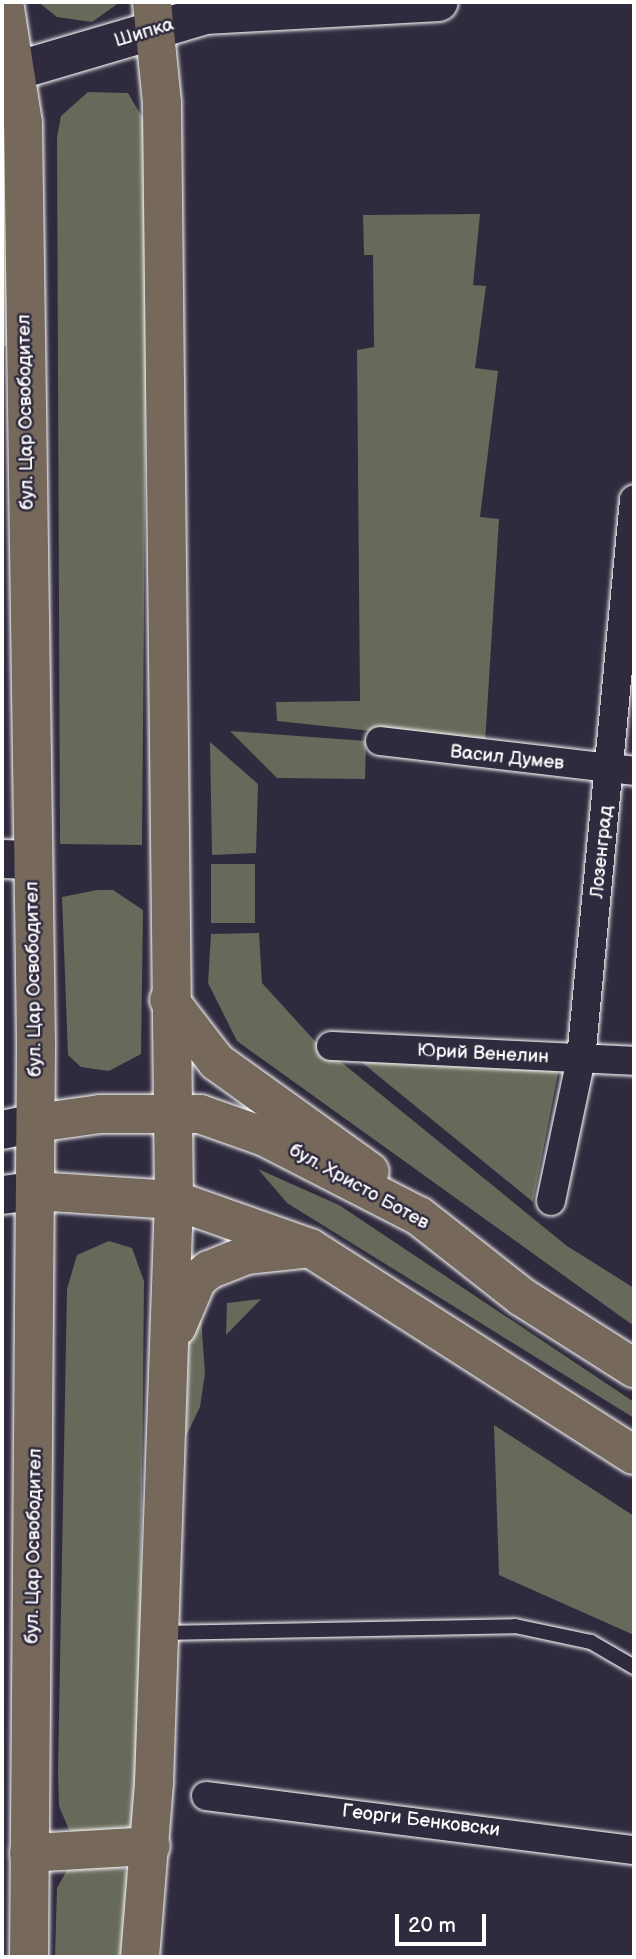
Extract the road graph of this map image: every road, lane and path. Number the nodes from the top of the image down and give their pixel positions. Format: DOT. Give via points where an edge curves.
graph roads {
  1 [pos="4,2"];
  2 [pos="439,2"];
  3 [pos="154,15"];
  4 [pos="11,74"];
  5 [pos="634,500"];
  6 [pos="380,741"];
  7 [pos="622,770"];
  8 [pos="17,860"];
  9 [pos="169,1000"];
  10 [pos="331,1046"];
  11 [pos="581,1059"];
  12 [pos="634,1061"];
  13 [pos="172,1112"];
  14 [pos="19,1127"];
  15 [pos="18,1193"];
  16 [pos="174,1200"];
  17 [pos="551,1201"];
  18 [pos="419,1216"];
  19 [pos="310,1248"];
  20 [pos="634,1368"];
  21 [pos="166,1385"];
  22 [pos="634,1455"];
  23 [pos="158,1633"];
  24 [pos="634,1668"];
  25 [pos="206,1796"];
  26 [pos="150,1846"];
  27 [pos="634,1850"];
  28 [pos="29,1853"];
  29 [pos="29,1957"];
  30 [pos="140,1957"];
  1 -- 4 [label="main road, бул. Цар Освободител"];
  2 -- 3 [label="main road, Шипка"];
  3 -- 4 [label="main road, Шипка"];
  3 -- 9 [label="main road"];
  4 -- 8 [label="main road, бул. Цар Освободител"];
  5 -- 7 [label="street, Лозенград"];
  6 -- 7 [label="street, Васил Думев"];
  7 -- 11 [label="street, Лозенград"];
  8 -- 14 [label="main road, бул. Цар Освободител"];
  9 -- 13 [label="main road"];
  9 -- 18 [label="main road" via="217,1062 340,1145"];
  10 -- 11 [label="street, Юрий Венелин"];
  11 -- 12 [label="street, Юрий Венелин"];
  11 -- 17 [label="street, Лозенград"];
  13 -- 14 [label="main road, бул. Христо Ботев"];
  13 -- 16 [label="main road"];
  13 -- 18 [label="main road, бул. Христо Ботев" via="200,1114 265,1137"];
  14 -- 15 [label="main road, бул. Цар Освободител"];
  15 -- 16 [label="main road"];
  15 -- 28 [label="main road, бул. Цар Освободител"];
  16 -- 19 [label="main road"];
  16 -- 21 [label="main road"];
  18 -- 20 [label="main road, бул. Христо Ботев" via="522,1297"];
  19 -- 21 [label="main road" via="246,1255 197,1280 180,1312"];
  19 -- 22 [label="main road"];
  21 -- 23 [label="main road"];
  23 -- 24 [label="lane" via="515,1626 591,1642"];
  23 -- 26 [label="main road"];
  25 -- 27 [label="street, Георги Бенковски"];
  26 -- 28 [label="main road"];
  26 -- 30 [label="main road"];
  28 -- 29 [label="main road, бул. Цар Освободител"];
}
